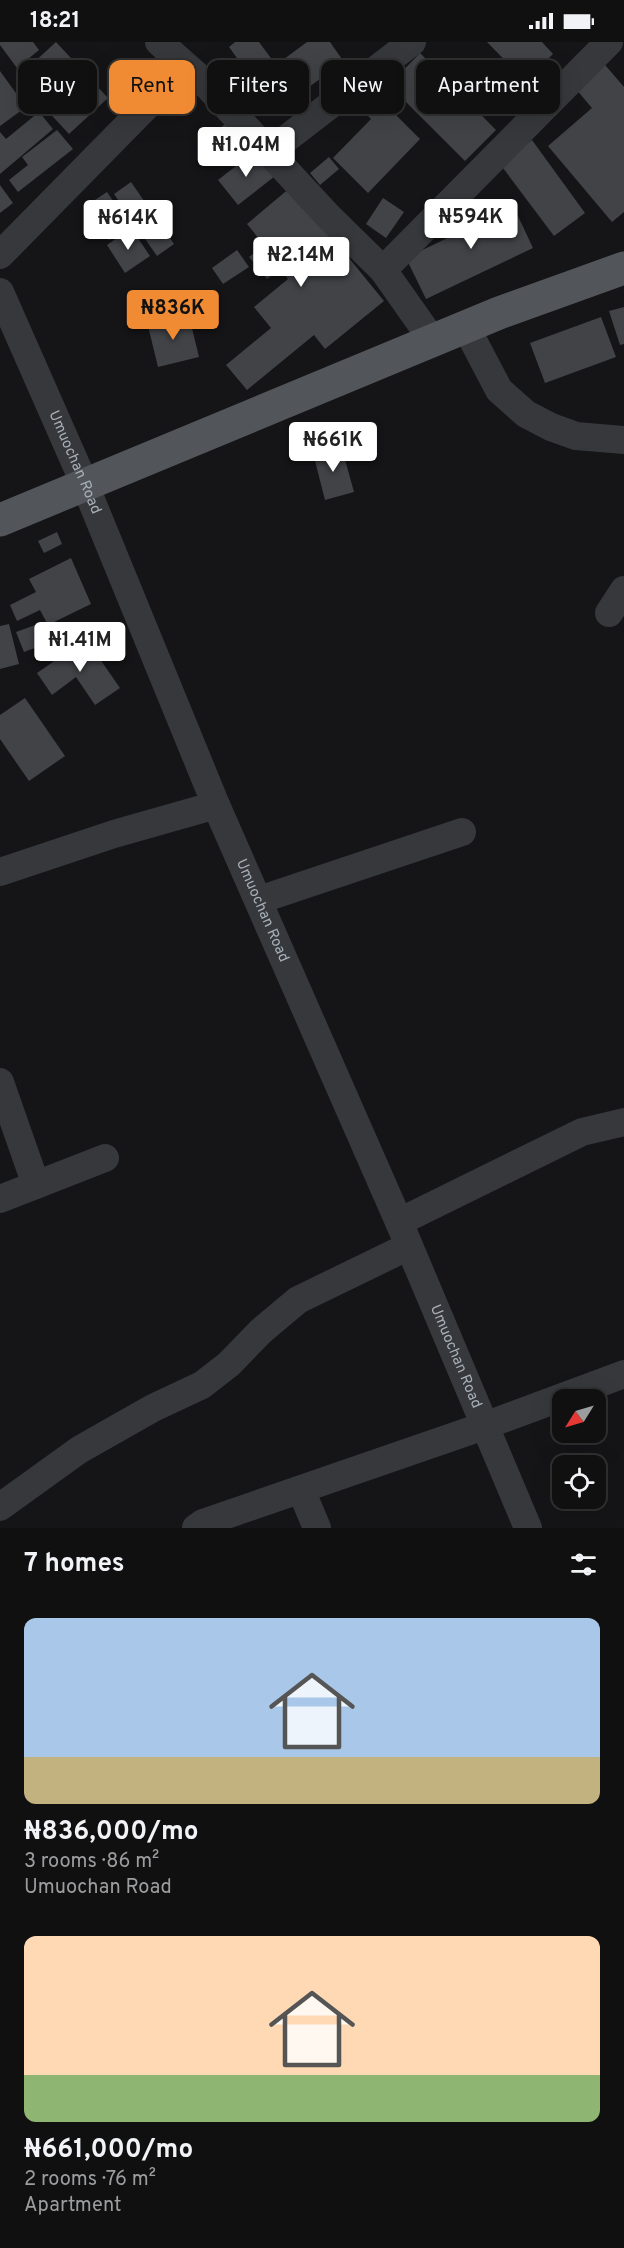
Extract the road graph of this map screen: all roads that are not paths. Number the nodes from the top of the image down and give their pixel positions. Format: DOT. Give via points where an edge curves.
graph roads {
  1 [pos="159,42"];
  2 [pos="412,42"];
  3 [pos="609,42"];
  4 [pos="178,60"];
  5 [pos="195,75"];
  6 [pos="139,114"];
  7 [pos="269,152"];
  8 [pos="0,255"];
  9 [pos="624,268"];
  10 [pos="383,270"];
  11 [pos="0,292"];
  12 [pos="466,327"];
  13 [pos="433,340"];
  14 [pos="624,440"];
  15 [pos="85,485"];
  16 [pos="0,520"];
  17 [pos="216,805"];
  18 [pos="462,832"];
  19 [pos="0,872"];
  20 [pos="259,900"];
  21 [pos="0,1082"];
  22 [pos="624,1122"];
  23 [pos="105,1158"];
  24 [pos="36,1185"];
  25 [pos="0,1199"];
  26 [pos="404,1234"];
  27 [pos="624,1374"];
  28 [pos="484,1426"];
  29 [pos="301,1490"];
  30 [pos="0,1507"];
  31 [pos="196,1528"];
  32 [pos="317,1528"];
  33 [pos="528,1528"];
  1 -- 4 [label="street"];
  2 -- 7 [label="street"];
  3 -- 10 [label="street"];
  5 -- 7 [label="street"];
  6 -- 8 [label="street"];
  7 -- 10 [label="street"];
  9 -- 12 [label="main road"];
  10 -- 13 [label="street"];
  11 -- 15 [label="street, Umuochan Road"];
  12 -- 13 [label="main road"];
  12 -- 14 [label="street" via="499,390 526,414 576,436"];
  13 -- 15 [label="main road"];
  15 -- 16 [label="main road"];
  15 -- 17 [label="street, Umuochan Road"];
  17 -- 19 [label="street"];
  17 -- 20 [label="street, Umuochan Road"];
  18 -- 20 [label="street"];
  20 -- 26 [label="street, Umuochan Road"];
  21 -- 24 [label="street"];
  22 -- 26 [label="street" via="582,1132"];
  23 -- 24 [label="street"];
  24 -- 25 [label="street"];
  26 -- 28 [label="street, Umuochan Road"];
  26 -- 30 [label="street" via="298,1300 202,1385 79,1450"];
  27 -- 28 [label="street"];
  28 -- 29 [label="street"];
  28 -- 33 [label="street, Umuochan Road"];
  29 -- 31 [label="street"];
  29 -- 32 [label="street"];
}
